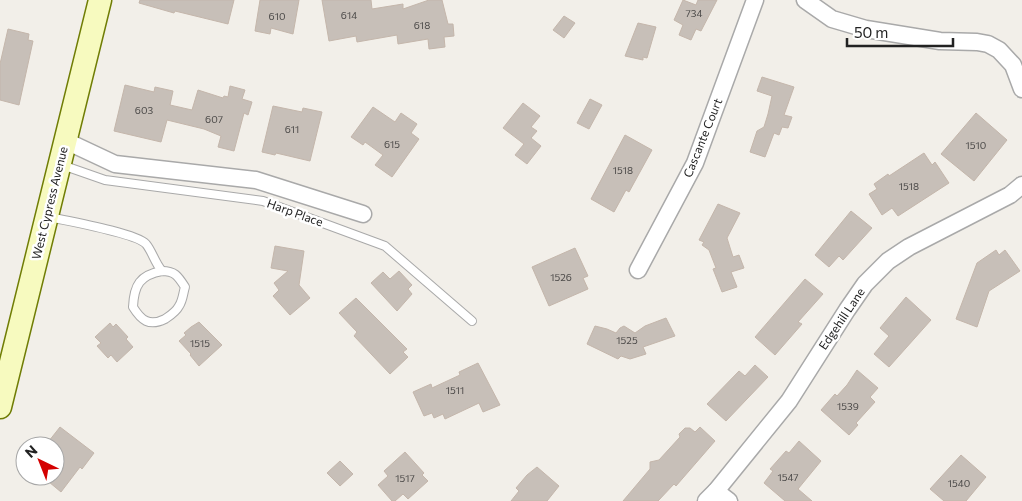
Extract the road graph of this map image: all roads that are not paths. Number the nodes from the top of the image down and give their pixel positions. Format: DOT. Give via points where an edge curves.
graph roads {
  1 [pos="100,0"];
  2 [pos="755,0"];
  3 [pos="805,0"];
  4 [pos="1022,89"];
  5 [pos="66,141"];
  6 [pos="60,164"];
  7 [pos="1022,185"];
  8 [pos="363,214"];
  9 [pos="47,216"];
  10 [pos="638,270"];
  11 [pos="162,271"];
  12 [pos="472,322"];
  13 [pos="0,407"];
  14 [pos="717,498"];
  1 -- 5 [label="main road, West Cypress Avenue"];
  2 -- 10 [label="street, Cascante Court" via="695,163"];
  3 -- 4 [label="street" via="832,18 866,29 940,41 988,44 1013,65"];
  5 -- 6 [label="main road, West Cypress Avenue"];
  5 -- 8 [label="street, Harp Place" via="115,164 256,180"];
  6 -- 9 [label="main road, West Cypress Avenue"];
  6 -- 12 [label="lane, Harp Place" via="106,180 264,202 385,246"];
  7 -- 14 [label="street, Edgehill Lane" via="909,246 865,284 789,401"];
  9 -- 11 [label="lane" via="118,232 146,243"];
  9 -- 13 [label="main road, West Cypress Avenue"];
  11 -- 11 [label="lane" via="151,273 136,288 133,307 138,316 148,322 157,323 175,313 181,304 185,287 179,277 170,271"];
}
